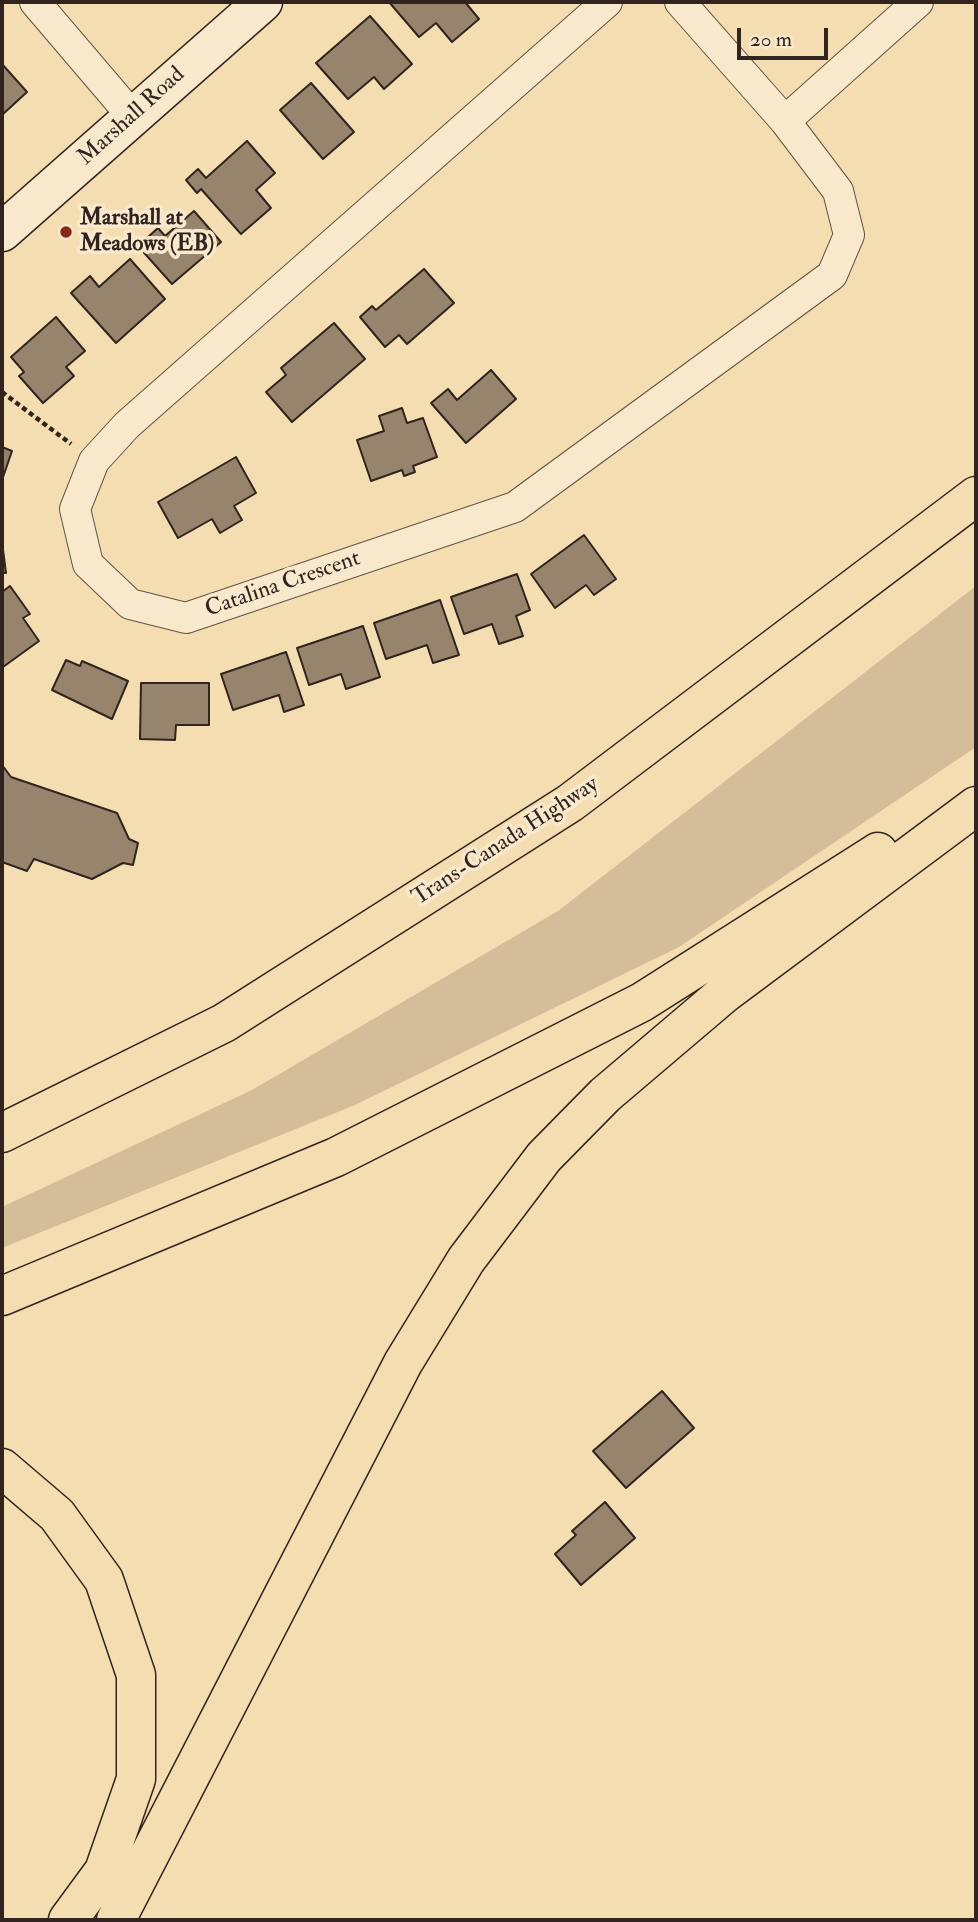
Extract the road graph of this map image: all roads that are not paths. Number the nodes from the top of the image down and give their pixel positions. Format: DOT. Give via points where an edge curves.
graph roads {
  1 [pos="35,2"];
  2 [pos="263,2"];
  3 [pos="607,2"];
  4 [pos="680,2"];
  5 [pos="918,2"];
  6 [pos="132,117"];
  7 [pos="785,121"];
  8 [pos="2,232"];
  9 [pos="976,496"];
  10 [pos="976,782"];
  11 [pos="976,806"];
  12 [pos="2,1133"];
  13 [pos="2,1296"];
  14 [pos="2,1468"];
  15 [pos="68,1920"];
  16 [pos="116,1920"];
  1 -- 6 [label="street"];
  2 -- 6 [label="main road, Marshall Road"];
  3 -- 7 [label="street, Catalina Crescent" via="127,425 94,461 75,509 88,565 130,604 186,618 515,507 832,275 849,235 838,191"];
  4 -- 7 [label="street, Catalina Crescent"];
  5 -- 7 [label="street"];
  6 -- 8 [label="main road, Marshall Road"];
  9 -- 12 [label="highway, Trans-Canada Highway" via="570,803 224,1023"];
  10 -- 13 [label="highway" via="907,834 642,1002 336,1157"];
  11 -- 16 [label="highway" via="725,993 605,1095 544,1157 466,1260 403,1363"];
  14 -- 15 [label="highway" via="57,1516 104,1580 136,1675 136,1779 104,1871"];
}
